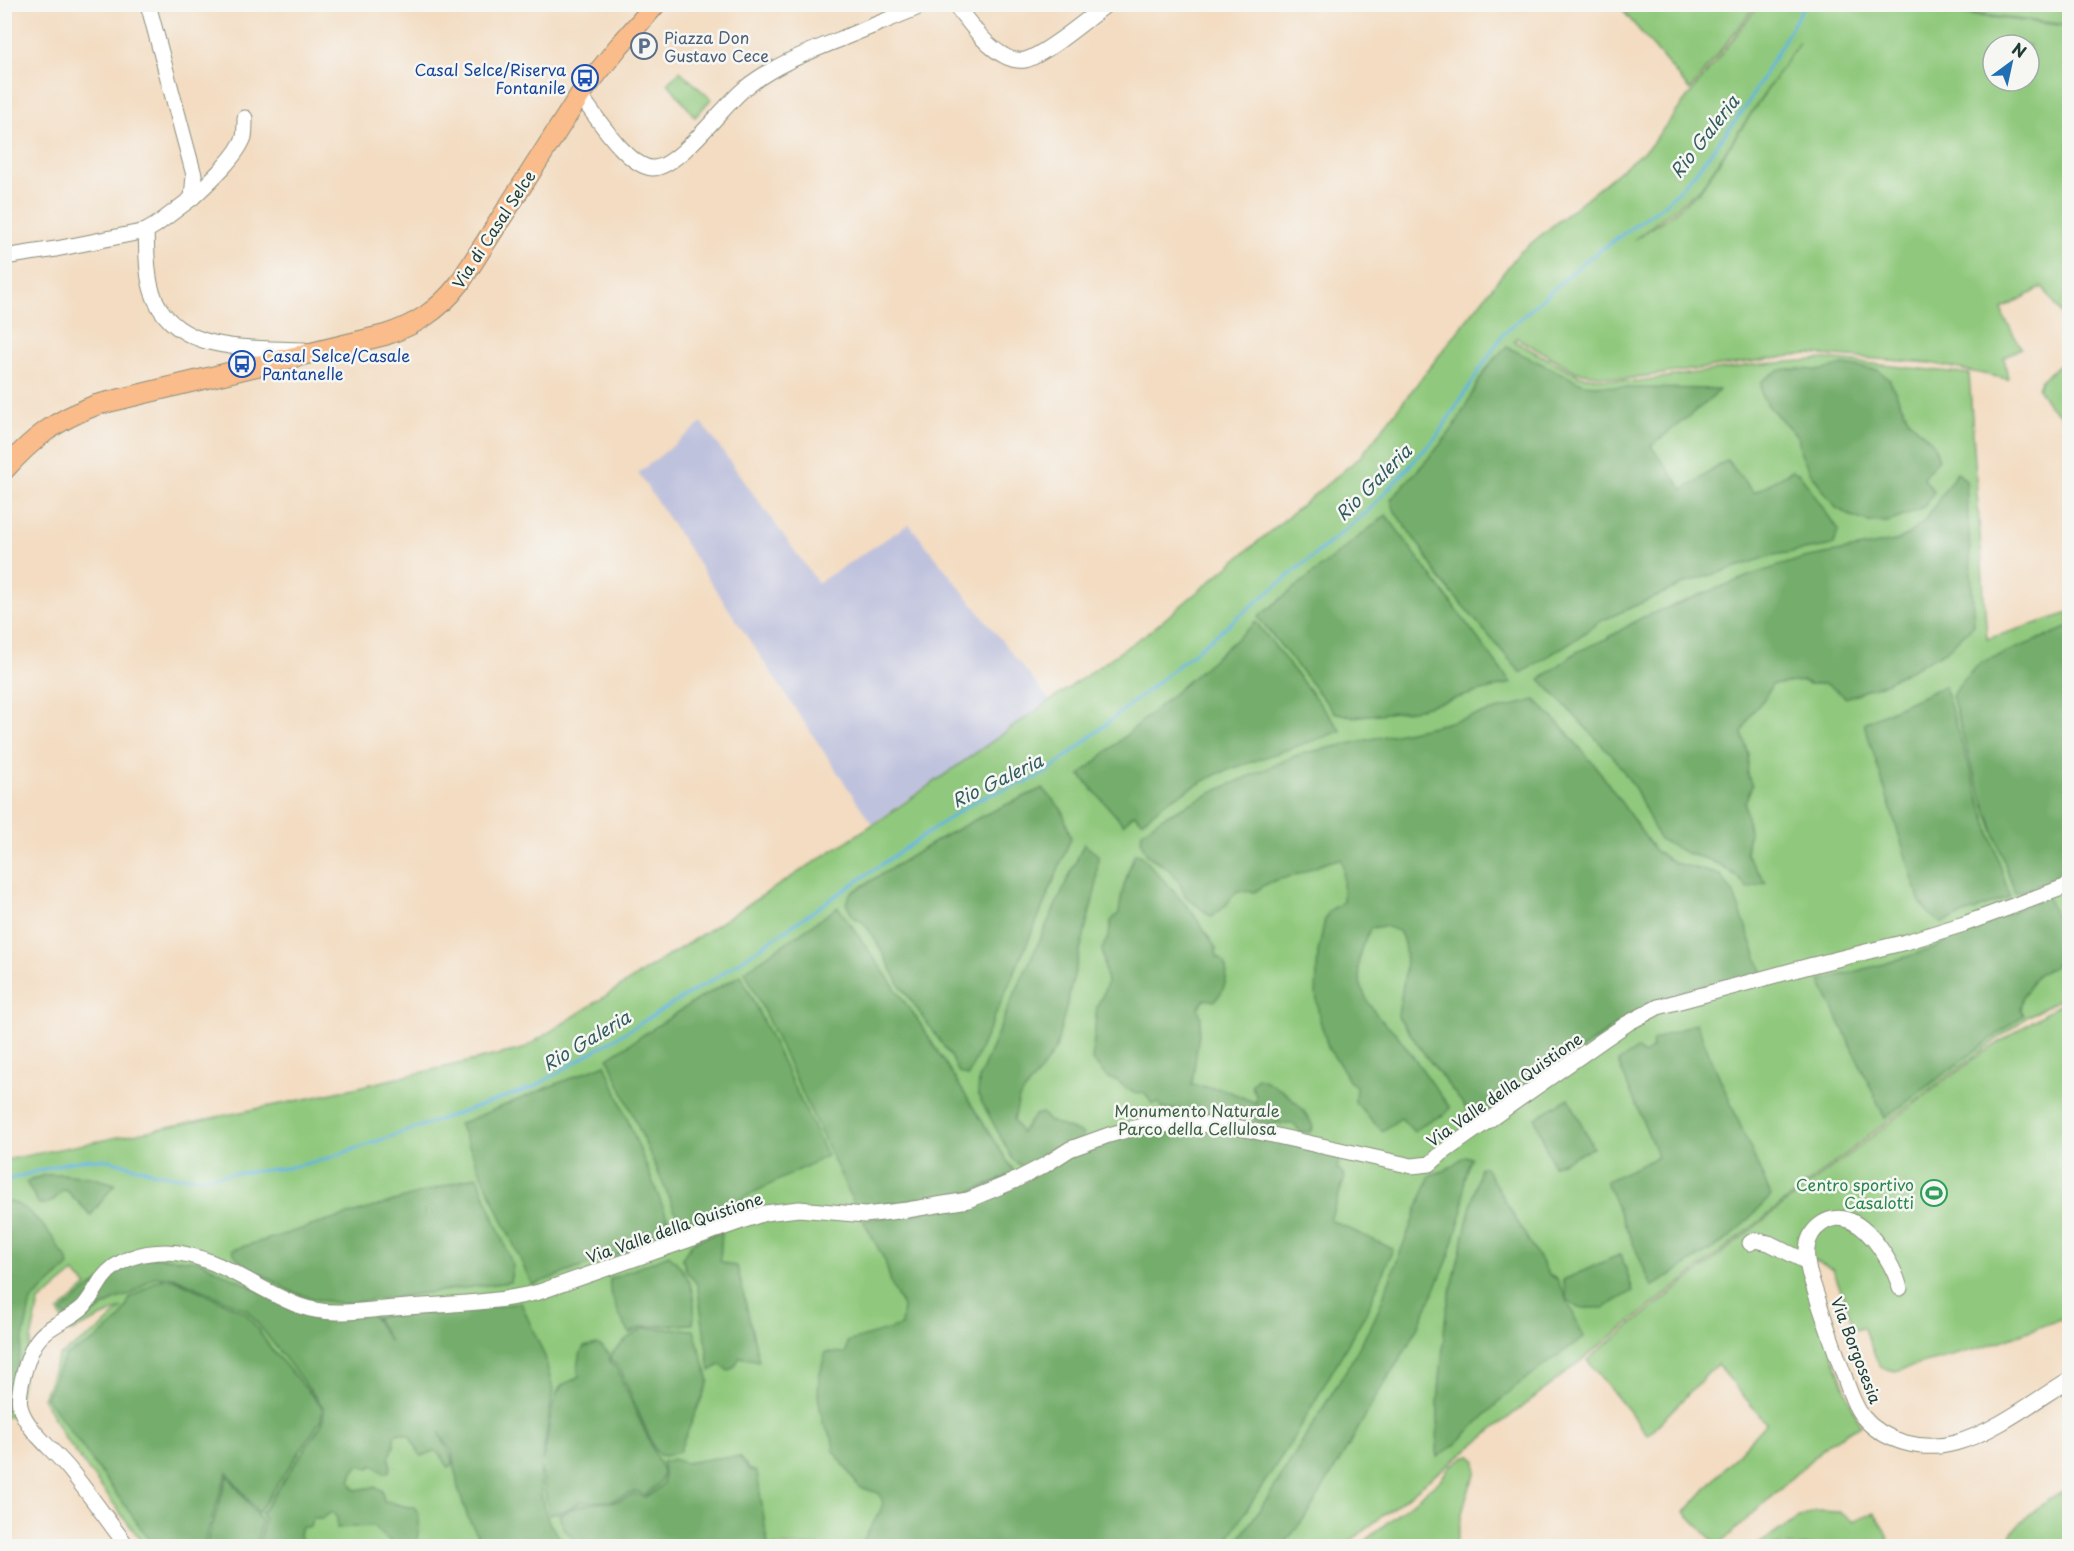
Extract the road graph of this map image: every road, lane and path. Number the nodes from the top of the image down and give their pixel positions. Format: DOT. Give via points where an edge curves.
graph roads {
  1 [pos="148,4"];
  2 [pos="656,4"];
  3 [pos="926,4"];
  4 [pos="954,4"];
  5 [pos="1107,4"];
  6 [pos="580,95"];
  7 [pos="245,118"];
  8 [pos="192,198"];
  9 [pos="146,231"];
  10 [pos="4,257"];
  11 [pos="319,351"];
  12 [pos="4,470"];
  13 [pos="2070,885"];
  14 [pos="1750,1243"];
  15 [pos="1807,1262"];
  16 [pos="1900,1288"];
  17 [pos="2070,1379"];
  18 [pos="127,1546"];
  1 -- 8 [label="street" via="193,165"];
  2 -- 6 [label="main road, Via di Casal Selce"];
  3 -- 6 [label="street" via="769,73 743,90 672,161 662,166 647,167 633,160"];
  4 -- 5 [label="street" via="993,48 1020,60 1031,58 1059,40"];
  6 -- 11 [label="main road, Via di Casal Selce" via="446,300 404,329"];
  7 -- 8 [label="street" via="241,143"];
  8 -- 9 [label="street"];
  9 -- 10 [label="street"];
  9 -- 11 [label="street" via="151,289 163,313 177,328 211,343"];
  11 -- 12 [label="main road, Via di Casal Selce" via="96,405 40,433"];
  13 -- 18 [label="street, Via Valle della Quistione" via="1906,942 1658,1008 1628,1023 1430,1164 1420,1166 1232,1126 1145,1125 1070,1149 1014,1181 968,1200 865,1215 799,1209 765,1213 539,1292 463,1304 321,1311 300,1306 196,1257 164,1252 135,1256 111,1269 78,1311 40,1337 28,1358 19,1401 28,1423 71,1471"];
  14 -- 15 [label="street" via="1768,1243"];
  15 -- 16 [label="street, Via Borgosesia" via="1807,1245 1816,1229 1824,1221 1848,1220 1861,1227 1876,1244 1895,1272"];
  15 -- 17 [label="street, Via Borgosesia" via="1857,1406 1872,1426 1893,1439 1925,1446 1956,1443 1987,1430"];
}
